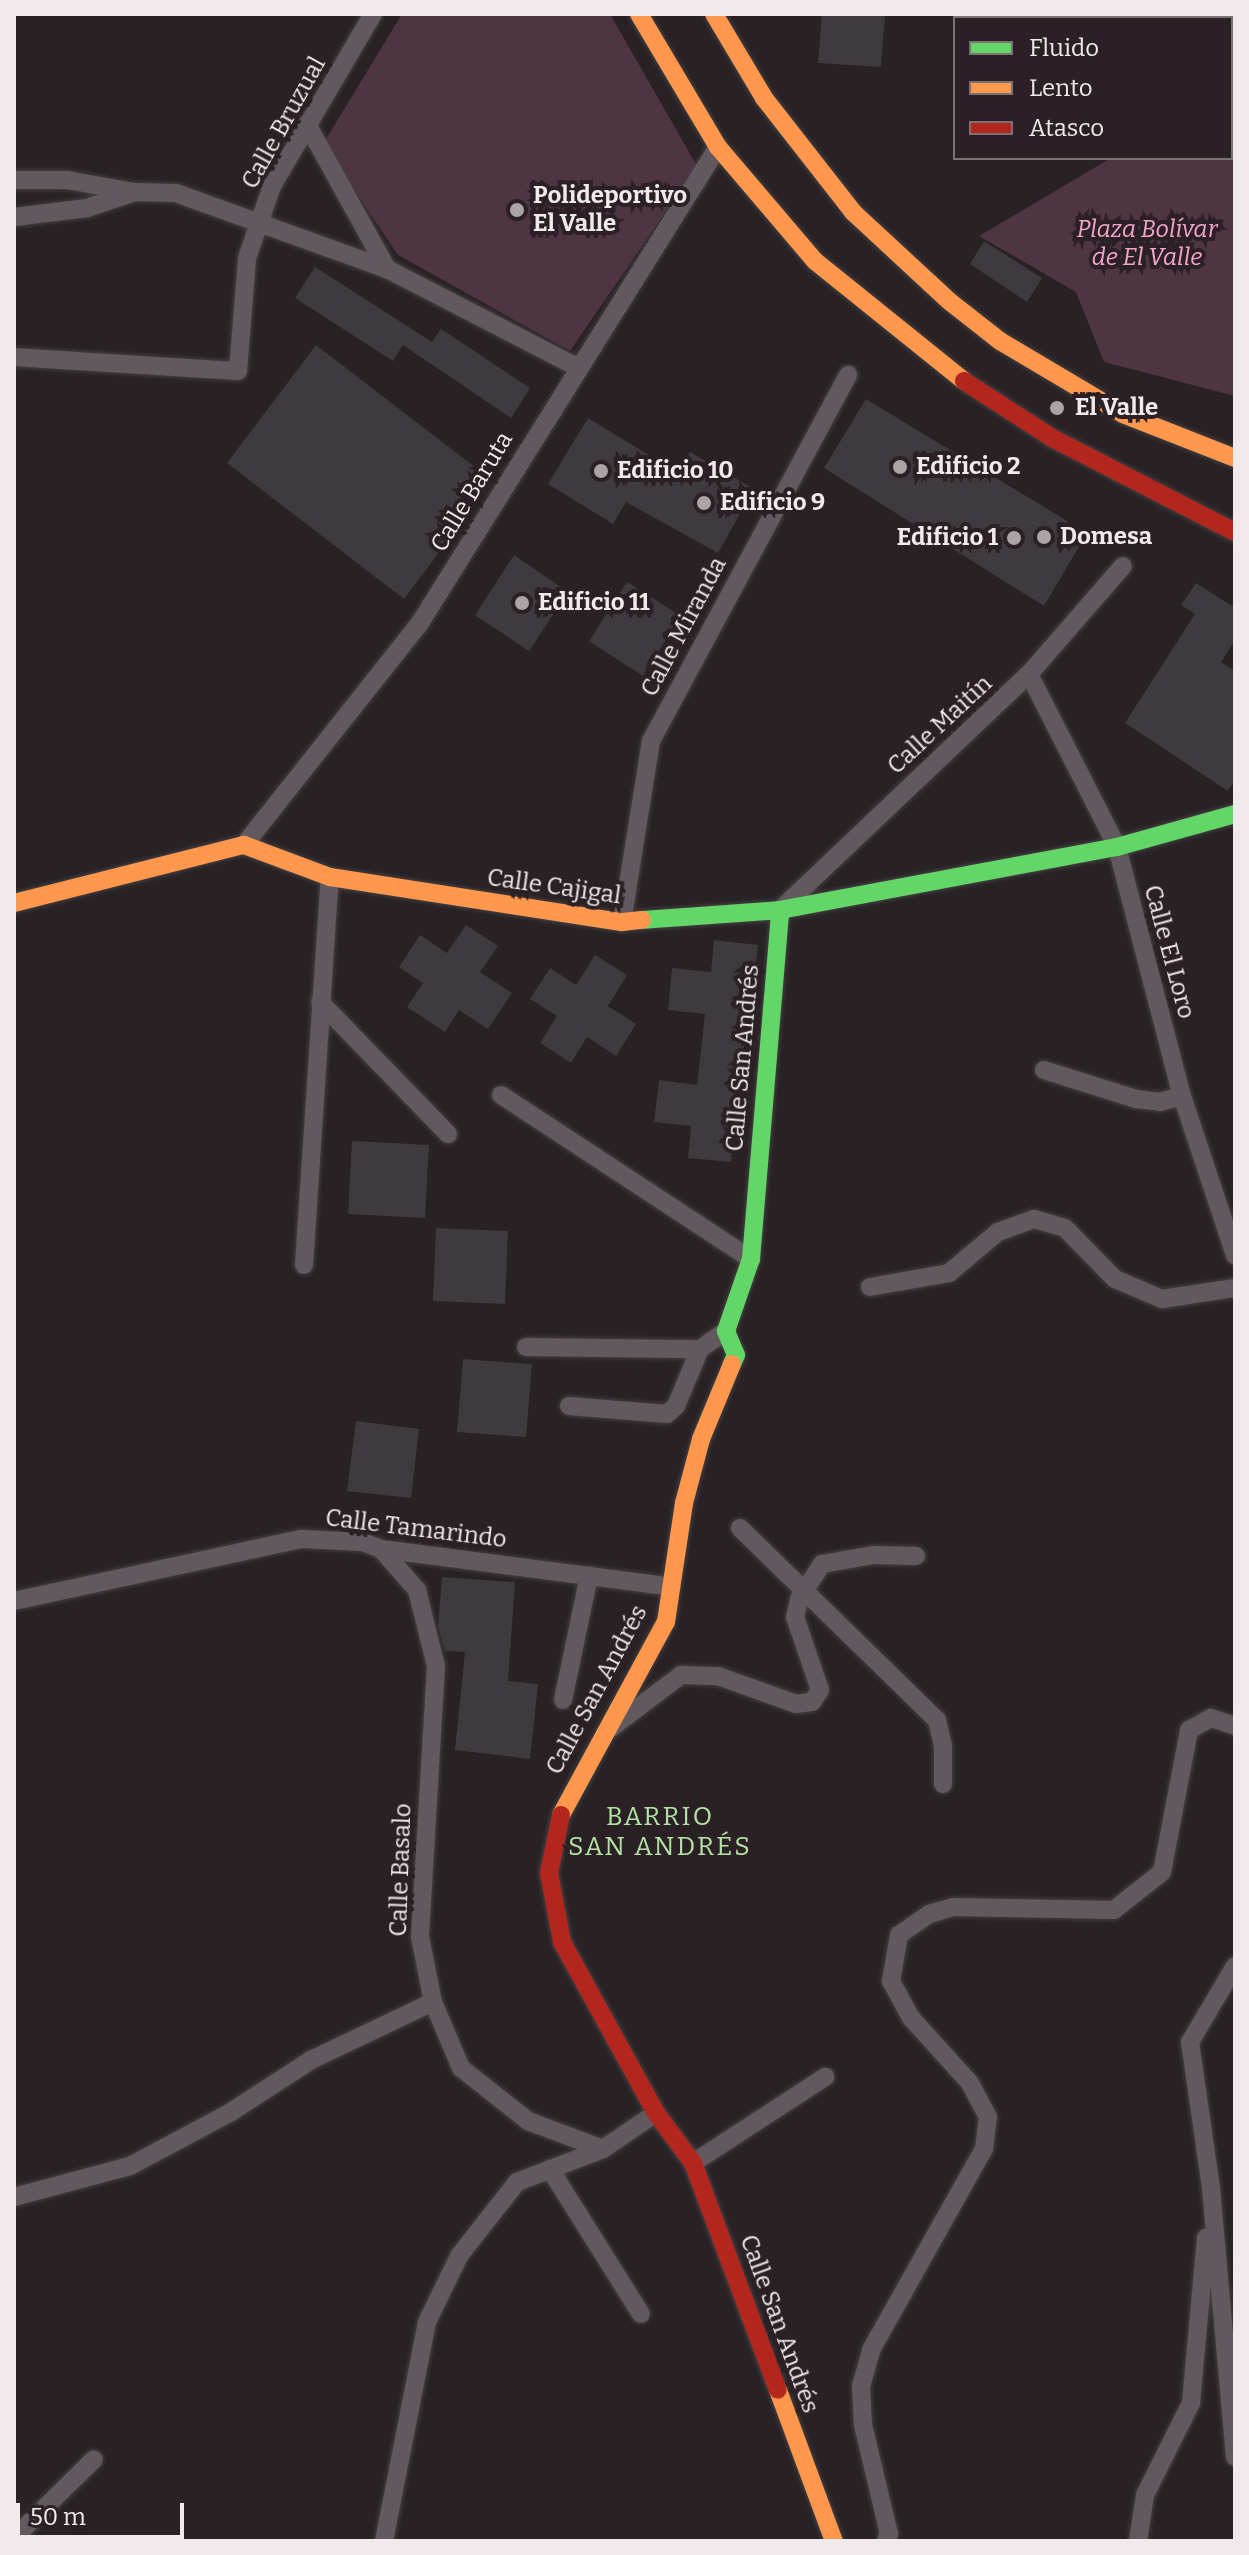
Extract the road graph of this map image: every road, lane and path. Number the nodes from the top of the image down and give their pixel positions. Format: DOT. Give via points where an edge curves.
graph roads {
  1 [pos="373,14"];
  2 [pos="639,14"];
  3 [pos="714,14"];
  4 [pos="307,124"];
  5 [pos="718,147"];
  6 [pos="14,180"];
  7 [pos="135,192"];
  8 [pos="14,217"];
  9 [pos="261,219"];
  10 [pos="387,269"];
  11 [pos="14,357"];
  12 [pos="577,367"];
  13 [pos="848,375"];
  14 [pos="1235,458"];
  15 [pos="1235,532"];
  16 [pos="1123,566"];
  17 [pos="1029,674"];
  18 [pos="1235,814"];
  19 [pos="244,845"];
  20 [pos="1117,847"];
  21 [pos="330,877"];
  22 [pos="14,903"];
  23 [pos="780,910"];
  24 [pos="622,922"];
  25 [pos="320,1002"];
  26 [pos="1044,1070"];
  27 [pos="501,1095"];
  28 [pos="1182,1096"];
  29 [pos="448,1134"];
  30 [pos="1235,1255"];
  31 [pos="751,1259"];
  32 [pos="304,1265"];
  33 [pos="870,1287"];
  34 [pos="1235,1288"];
  35 [pos="726,1331"];
  36 [pos="526,1347"];
  37 [pos="700,1349"];
  38 [pos="569,1406"];
  39 [pos="740,1528"];
  40 [pos="381,1549"];
  41 [pos="916,1556"];
  42 [pos="589,1576"];
  43 [pos="672,1587"];
  44 [pos="806,1587"];
  45 [pos="14,1601"];
  46 [pos="563,1700"];
  47 [pos="1235,1726"];
  48 [pos="602,1735"];
  49 [pos="943,1784"];
  50 [pos="1235,1966"];
  51 [pos="433,2002"];
  52 [pos="825,2077"];
  53 [pos="656,2113"];
  54 [pos="603,2149"];
  55 [pos="693,2163"];
  56 [pos="550,2169"];
  57 [pos="1211,2188"];
  58 [pos="14,2197"];
  59 [pos="641,2314"];
  60 [pos="1235,2457"];
  61 [pos="94,2459"];
  62 [pos="14,2538"];
  63 [pos="384,2541"];
  64 [pos="834,2541"];
  65 [pos="886,2541"];
  66 [pos="1138,2541"];
  1 -- 4 [label="street, Calle Bruzual"];
  2 -- 5 [label="street"];
  3 -- 14 [label="street" via="764,98 854,213 949,301 1000,341 1111,407"];
  4 -- 9 [label="street, Calle Bruzual"];
  4 -- 10 [label="street"];
  5 -- 12 [label="street, Calle Baruta"];
  5 -- 15 [label="street" via="815,261 933,361 1052,438"];
  6 -- 7 [label="street" via="67,180"];
  7 -- 8 [label="street" via="87,208"];
  7 -- 9 [label="street" via="176,193"];
  9 -- 10 [label="street"];
  9 -- 11 [label="street, Calle Bruzual" via="247,258 238,371"];
  10 -- 12 [label="street"];
  12 -- 19 [label="street, Calle Baruta" via="420,623"];
  13 -- 24 [label="street, Calle Miranda" via="651,741"];
  16 -- 17 [label="street, Calle Maitín"];
  17 -- 20 [label="street, Calle El Loro"];
  17 -- 23 [label="street, Calle Maitín"];
  18 -- 20 [label="street, Calle Cajigal"];
  19 -- 21 [label="street, Calle Cajigal"];
  19 -- 22 [label="street"];
  20 -- 23 [label="street, Calle Cajigal"];
  20 -- 28 [label="street, Calle El Loro"];
  21 -- 24 [label="street, Calle Cajigal"];
  21 -- 25 [label="street"];
  23 -- 24 [label="street, Calle Cajigal"];
  23 -- 31 [label="street, Calle San Andrés"];
  25 -- 29 [label="street"];
  25 -- 32 [label="street"];
  26 -- 28 [label="street" via="1136,1099 1160,1102"];
  27 -- 31 [label="street"];
  28 -- 30 [label="street, Calle El Loro"];
  31 -- 35 [label="street, Calle San Andrés"];
  33 -- 34 [label="street" via="949,1273 998,1232 1034,1219 1065,1228 1115,1279 1162,1299"];
  35 -- 37 [label="street"];
  35 -- 43 [label="street, Calle San Andrés" via="736,1355 698,1452 684,1503"];
  36 -- 37 [label="street"];
  37 -- 38 [label="street" via="676,1406 667,1414"];
  39 -- 44 [label="street"];
  40 -- 42 [label="street, Calle Tamarindo"];
  40 -- 45 [label="street, Calle Tamarindo" via="363,1542 301,1539"];
  40 -- 51 [label="street, Calle Basalo" via="417,1590 436,1666 420,1937"];
  41 -- 44 [label="street" via="874,1555 822,1564"];
  42 -- 43 [label="street, Calle Tamarindo"];
  42 -- 46 [label="street"];
  43 -- 48 [label="street, Calle San Andrés" via="666,1622"];
  44 -- 48 [label="street" via="795,1617 820,1690 812,1702 796,1704 718,1676 681,1675"];
  44 -- 49 [label="street" via="937,1720"];
  47 -- 65 [label="street" via="1211,1718 1189,1730 1162,1872 1114,1910 953,1907 929,1914 899,1935 891,1981 911,2018 970,2083 988,2117 984,2149 871,2350 861,2386 863,2425 889,2534"];
  48 -- 53 [label="street, Calle San Andrés" via="564,1802 550,1893 562,1942"];
  50 -- 57 [label="street" via="1190,2042"];
  51 -- 54 [label="street, Calle Basalo" via="461,2068 528,2121"];
  51 -- 58 [label="street" via="311,2060 231,2112 130,2166"];
  52 -- 55 [label="street"];
  53 -- 54 [label="street"];
  53 -- 55 [label="street, Calle San Andrés"];
  54 -- 56 [label="street"];
  55 -- 64 [label="street, Calle San Andrés"];
  56 -- 59 [label="street"];
  56 -- 63 [label="street" via="517,2182 459,2256 427,2322"];
  57 -- 60 [label="street"];
  57 -- 66 [label="street" via="1191,2403 1145,2495"];
  61 -- 62 [label="street"];
}
